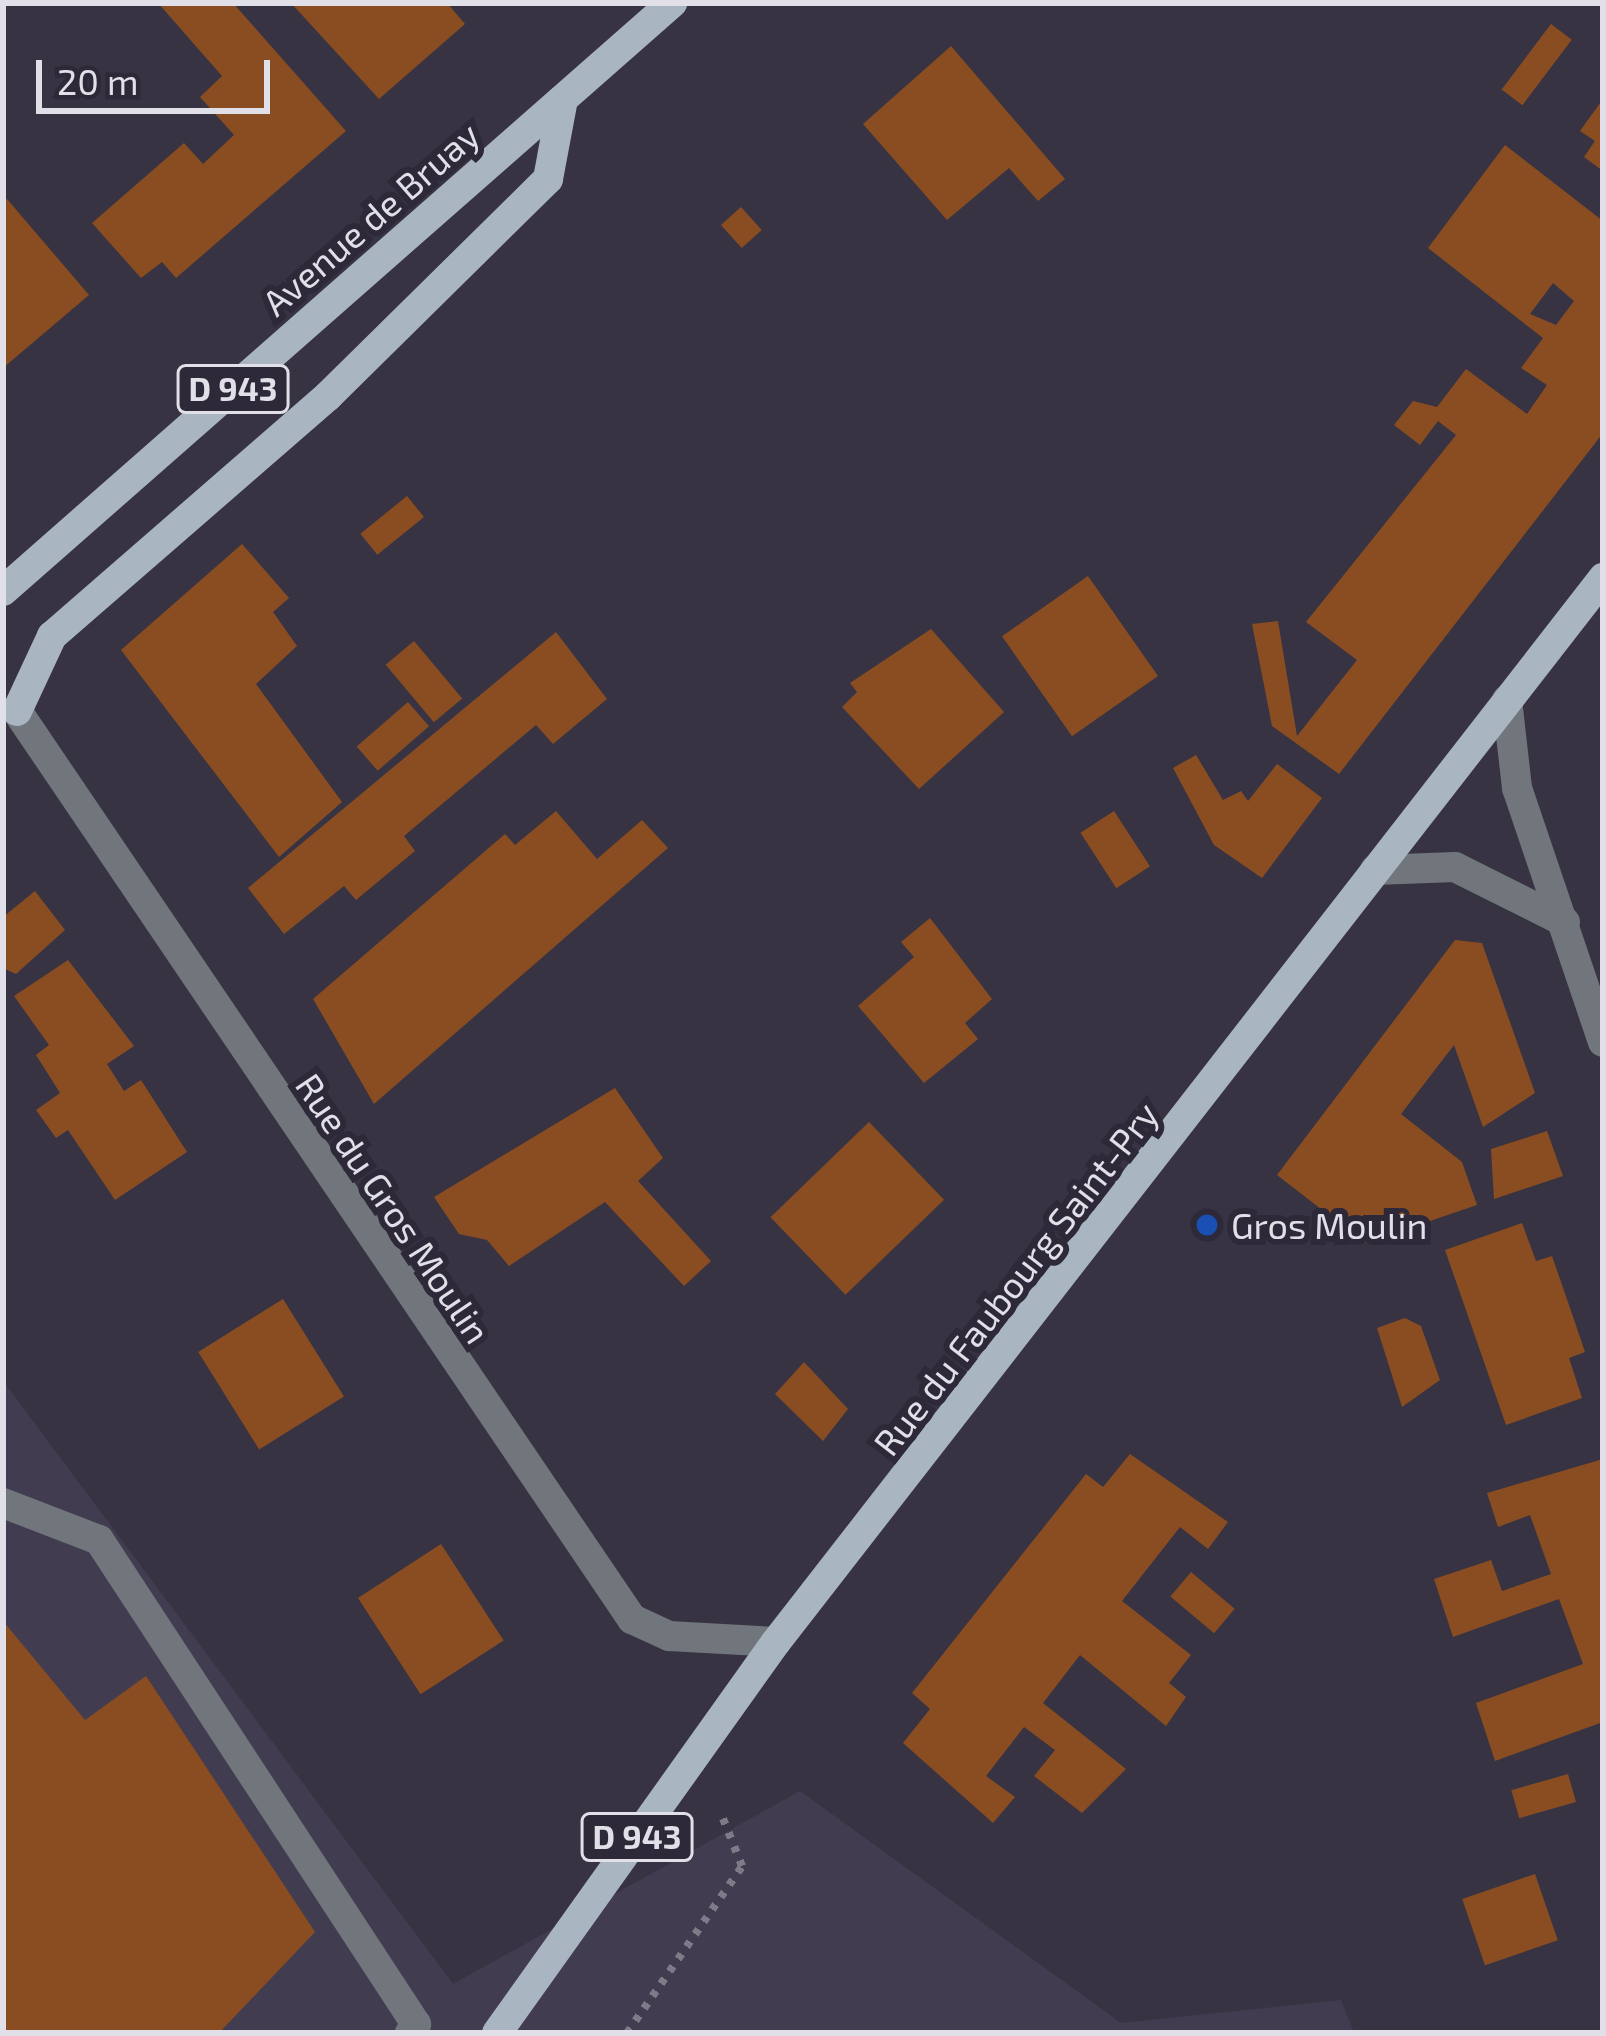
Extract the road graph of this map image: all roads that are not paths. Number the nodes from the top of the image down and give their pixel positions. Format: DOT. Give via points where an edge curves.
graph roads {
  1 [pos="672,3"];
  2 [pos="563,99"];
  3 [pos="1603,578"];
  4 [pos="6,588"];
  5 [pos="1507,700"];
  6 [pos="16,711"];
  7 [pos="1375,870"];
  8 [pos="1565,922"];
  9 [pos="1603,1042"];
  10 [pos="3,1503"];
  11 [pos="776,1642"];
  12 [pos="410,2033"];
  13 [pos="496,2033"];
  1 -- 2 [label="main road, Avenue de Bruay / D 943"];
  2 -- 4 [label="main road, Avenue de Bruay / D 943"];
  2 -- 6 [label="main road" via="548,179 328,396 52,636"];
  3 -- 5 [label="main road, Rue du Faubourg Saint-Pry"];
  5 -- 7 [label="main road, Rue du Faubourg Saint-Pry"];
  5 -- 8 [label="street" via="1517,788"];
  6 -- 11 [label="street, Rue du Gros Moulin" via="632,1619 669,1636"];
  7 -- 8 [label="street" via="1455,867"];
  7 -- 11 [label="main road, Rue du Faubourg Saint-Pry"];
  8 -- 9 [label="street"];
  10 -- 12 [label="street" via="99,1540 416,2024"];
  11 -- 13 [label="main road, Rue du Faubourg Saint-Pry / D 943"];
}
